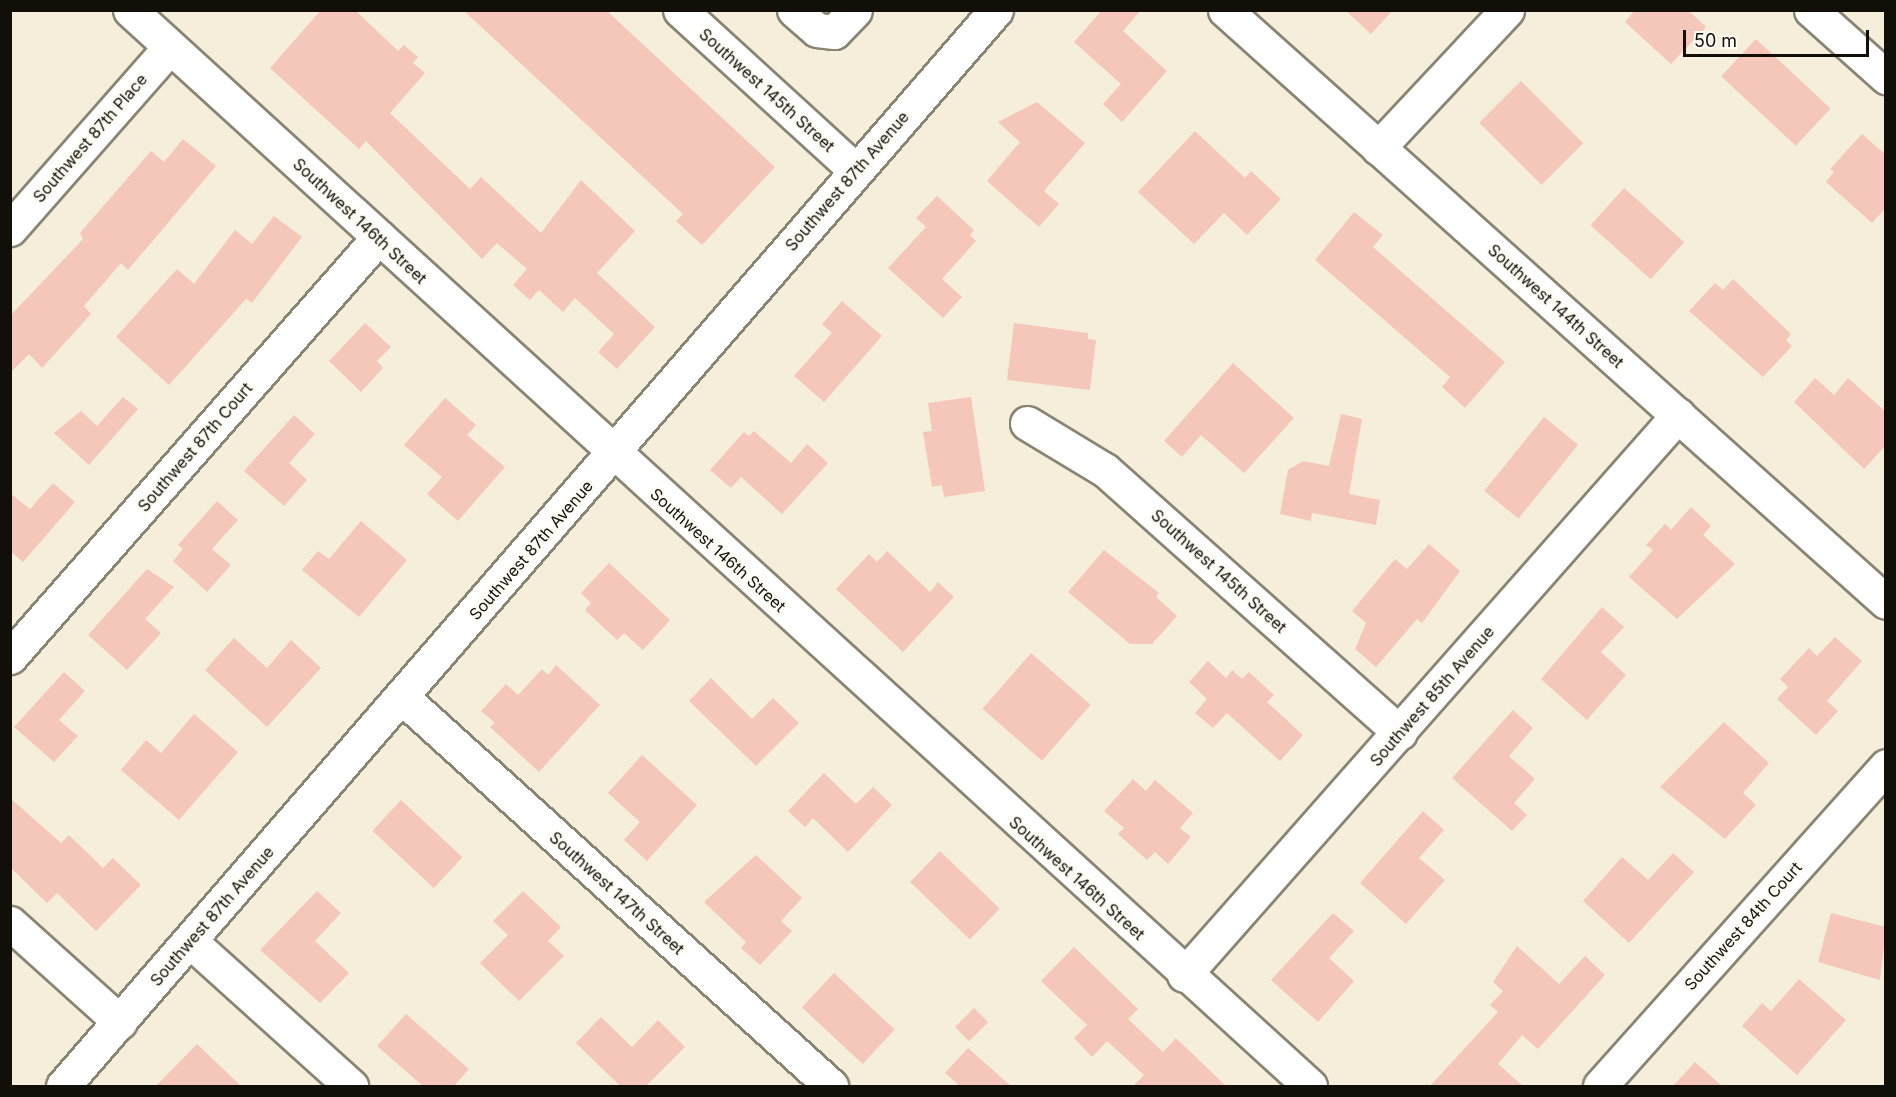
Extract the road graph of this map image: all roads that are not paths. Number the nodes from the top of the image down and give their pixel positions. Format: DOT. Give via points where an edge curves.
graph roads {
  1 [pos="130,10"];
  2 [pos="680,10"];
  3 [pos="794,10"];
  4 [pos="855,10"];
  5 [pos="996,10"];
  6 [pos="1225,10"];
  7 [pos="1507,10"];
  8 [pos="1811,10"];
  9 [pos="170,47"];
  10 [pos="1886,77"];
  11 [pos="1378,148"];
  12 [pos="855,170"];
  13 [pos="10,229"];
  14 [pos="379,237"];
  15 [pos="1678,415"];
  16 [pos="1027,423"];
  17 [pos="613,455"];
  18 [pos="1886,602"];
  19 [pos="10,657"];
  20 [pos="403,698"];
  21 [pos="1400,733"];
  22 [pos="1886,766"];
  23 [pos="10,923"];
  24 [pos="190,941"];
  25 [pos="1184,975"];
  26 [pos="120,1022"];
  27 [pos="63,1086"];
  28 [pos="351,1086"];
  29 [pos="831,1086"];
  30 [pos="1310,1086"];
  31 [pos="1600,1086"];
  1 -- 9 [label="street, Southwest 146th Street"];
  2 -- 12 [label="street, Southwest 145th Street"];
  3 -- 4 [label="street" via="817,30 834,32"];
  5 -- 12 [label="street, Southwest 87th Avenue"];
  6 -- 11 [label="street, Southwest 144th Street"];
  7 -- 11 [label="street"];
  8 -- 10 [label="street"];
  9 -- 13 [label="street, Southwest 87th Place"];
  9 -- 14 [label="street, Southwest 146th Street"];
  11 -- 15 [label="street, Southwest 144th Street"];
  12 -- 17 [label="street, Southwest 87th Avenue"];
  14 -- 17 [label="street, Southwest 146th Street"];
  14 -- 19 [label="street, Southwest 87th Court"];
  15 -- 18 [label="street, Southwest 144th Street"];
  15 -- 21 [label="street, Southwest 85th Avenue"];
  16 -- 21 [label="street, Southwest 145th Street" via="1106,470"];
  17 -- 20 [label="street, Southwest 87th Avenue"];
  17 -- 25 [label="street, Southwest 146th Street"];
  20 -- 24 [label="street, Southwest 87th Avenue"];
  20 -- 29 [label="street, Southwest 147th Street"];
  21 -- 25 [label="street, Southwest 85th Avenue"];
  22 -- 31 [label="street, Southwest 84th Court"];
  23 -- 26 [label="street"];
  24 -- 26 [label="street, Southwest 87th Avenue"];
  24 -- 28 [label="street"];
  25 -- 30 [label="street, Southwest 146th Street"];
  26 -- 27 [label="street, Southwest 87th Avenue"];
}
